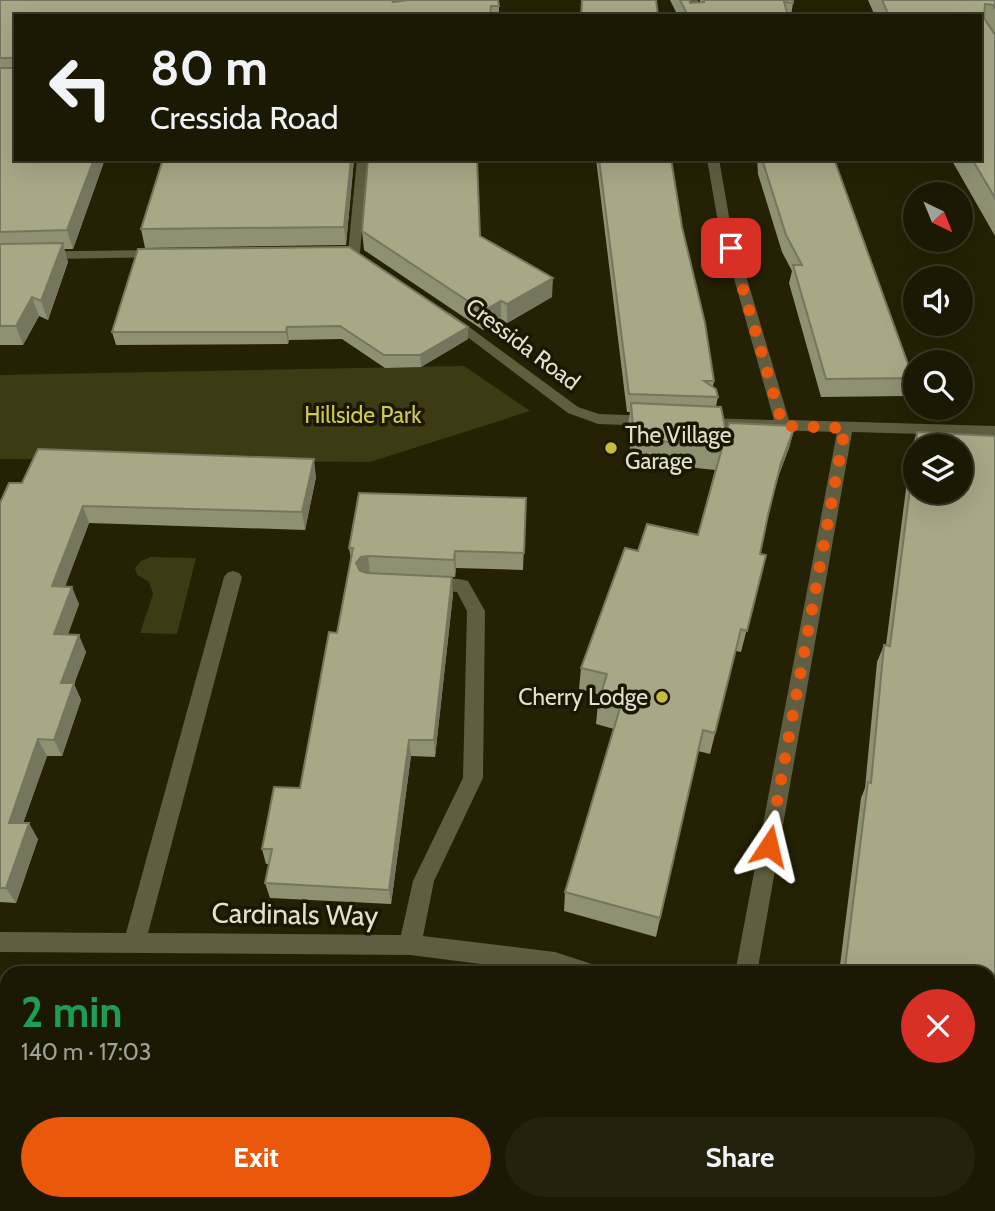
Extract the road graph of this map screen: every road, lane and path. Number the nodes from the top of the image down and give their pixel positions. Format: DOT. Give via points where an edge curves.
graph roads {
  1 [pos="363,161"];
  2 [pos="713,161"];
  3 [pos="180,254"];
  4 [pos="353,254"];
  5 [pos="0,256"];
  6 [pos="442,312"];
  7 [pos="783,426"];
  8 [pos="845,428"];
  9 [pos="995,431"];
  10 [pos="233,577"];
  11 [pos="409,583"];
  12 [pos="0,942"];
  13 [pos="134,943"];
  14 [pos="410,945"];
  15 [pos="562,966"];
  16 [pos="747,966"];
  1 -- 4 [label="street"];
  2 -- 7 [label="street" via="724,222"];
  3 -- 5 [label="street"];
  6 -- 7 [label="street, Cressida Road" via="573,410 598,419"];
  7 -- 8 [label="street, Cressida Road"];
  8 -- 9 [label="street, Cressida Road"];
  8 -- 16 [label="street"];
  10 -- 13 [label="street"];
  11 -- 14 [label="street" via="462,586 477,611 473,778 424,881"];
  12 -- 13 [label="street, Cardinals Way"];
  13 -- 14 [label="street, Cardinals Way"];
  14 -- 15 [label="street, Cardinals Way"];
}
